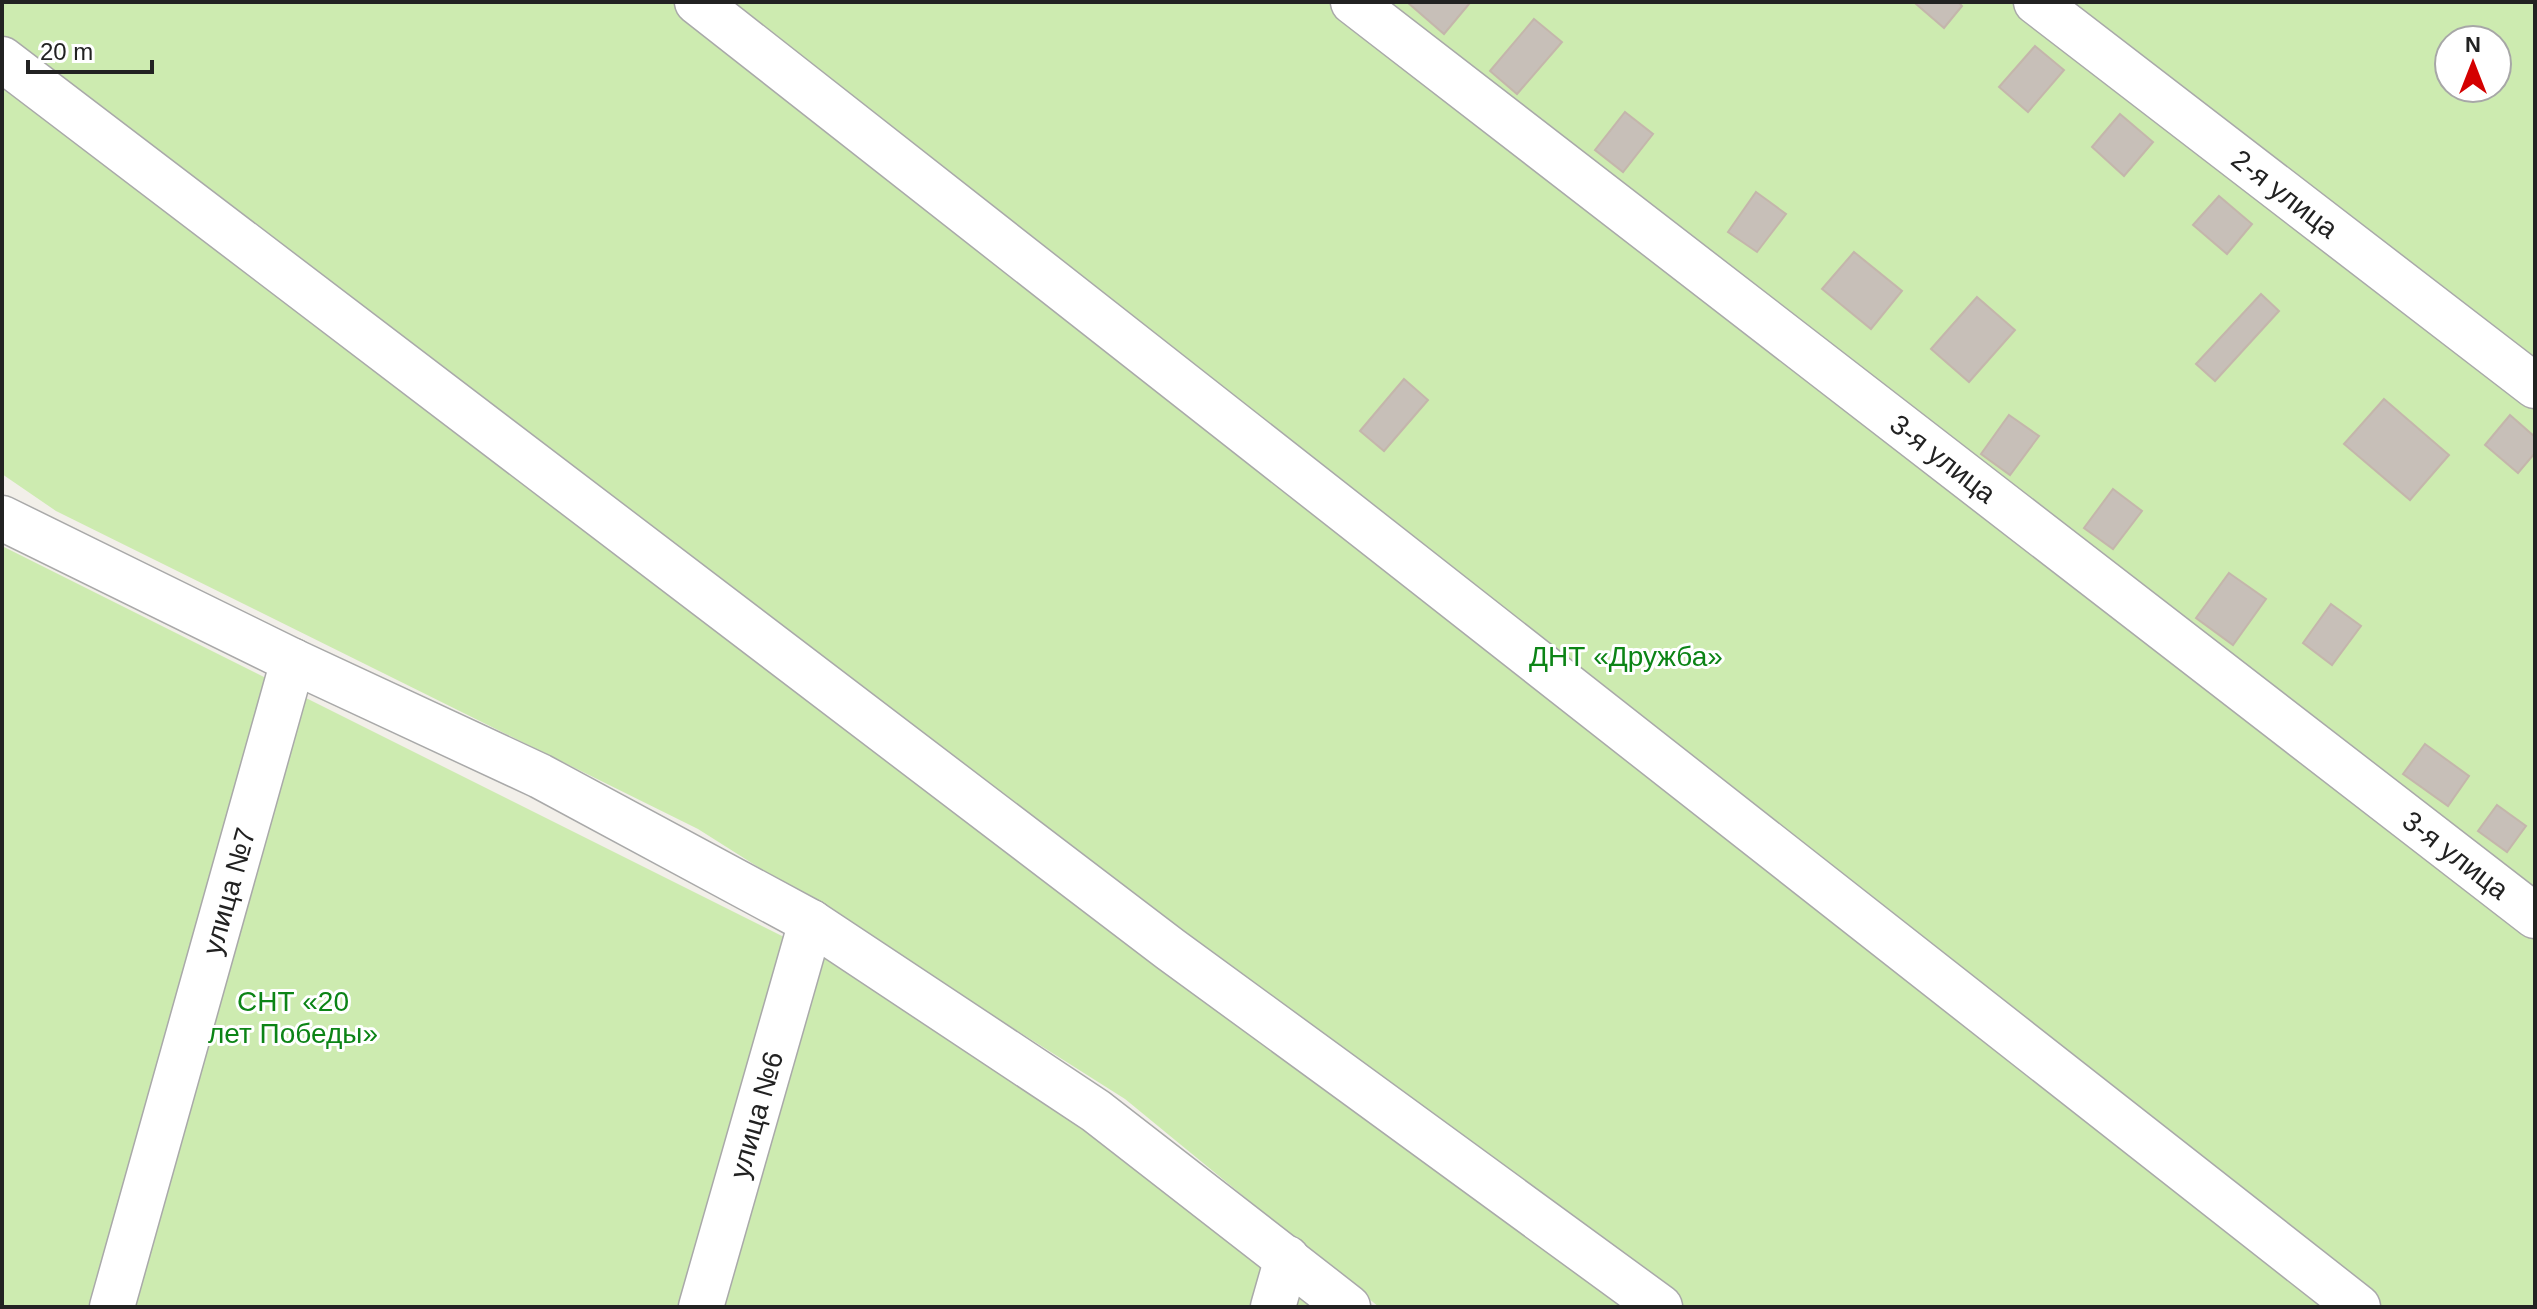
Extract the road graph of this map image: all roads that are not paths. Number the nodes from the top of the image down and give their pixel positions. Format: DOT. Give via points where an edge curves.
graph roads {
  1 [pos="697,2"];
  2 [pos="1353,2"];
  3 [pos="2036,2"];
  4 [pos="2,59"];
  5 [pos="2535,386"];
  6 [pos="2,518"];
  7 [pos="293,661"];
  8 [pos="2535,916"];
  9 [pos="811,922"];
  10 [pos="1287,1258"];
  11 [pos="112,1307"];
  12 [pos="701,1307"];
  13 [pos="1273,1307"];
  14 [pos="1348,1307"];
  15 [pos="1660,1307"];
  16 [pos="2358,1307"];
  1 -- 16 [label="street"];
  2 -- 8 [label="street, 3-я улица"];
  3 -- 5 [label="street, 2-я улица"];
  4 -- 15 [label="street" via="1170,949"];
  6 -- 7 [label="street"];
  7 -- 9 [label="street" via="540,776"];
  7 -- 11 [label="street, улица №7"];
  9 -- 10 [label="street" via="1096,1111"];
  9 -- 12 [label="street, улица №6"];
  10 -- 13 [label="street"];
  10 -- 14 [label="street"];
}
